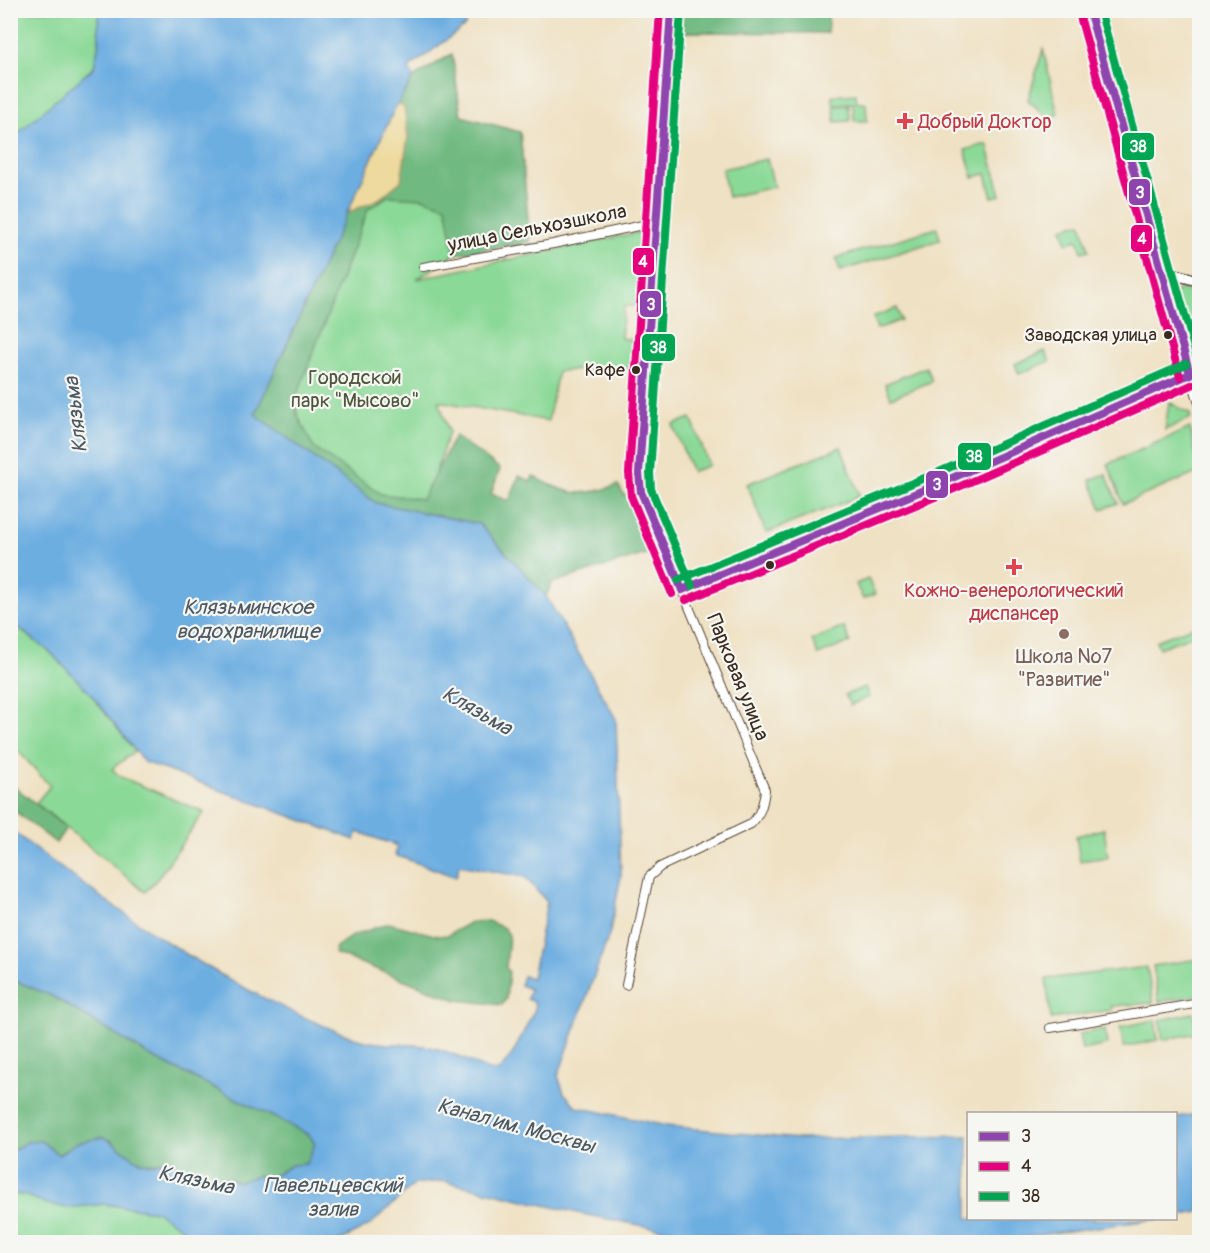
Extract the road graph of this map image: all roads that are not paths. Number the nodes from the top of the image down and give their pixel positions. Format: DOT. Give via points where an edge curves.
graph roads {
  1 [pos="671,10"];
  2 [pos="1089,10"];
  3 [pos="657,222"];
  4 [pos="423,267"];
  5 [pos="1161,272"];
  6 [pos="1200,281"];
  7 [pos="1195,372"];
  8 [pos="1200,406"];
  9 [pos="682,590"];
  10 [pos="626,985"];
  11 [pos="1200,1003"];
  12 [pos="1050,1028"];
  1 -- 3 [label="street, Парковая улица"];
  2 -- 5 [label="main road"];
  3 -- 4 [label="street, улица Сельхозшкола"];
  3 -- 9 [label="street, Парковая улица" via="639,483"];
  5 -- 6 [label="main road"];
  5 -- 7 [label="main road"];
  7 -- 8 [label="street"];
  7 -- 9 [label="street"];
  9 -- 10 [label="street, Парковая улица" via="765,790 760,814 752,824 660,867 649,877"];
  11 -- 12 [label="street"];
}
